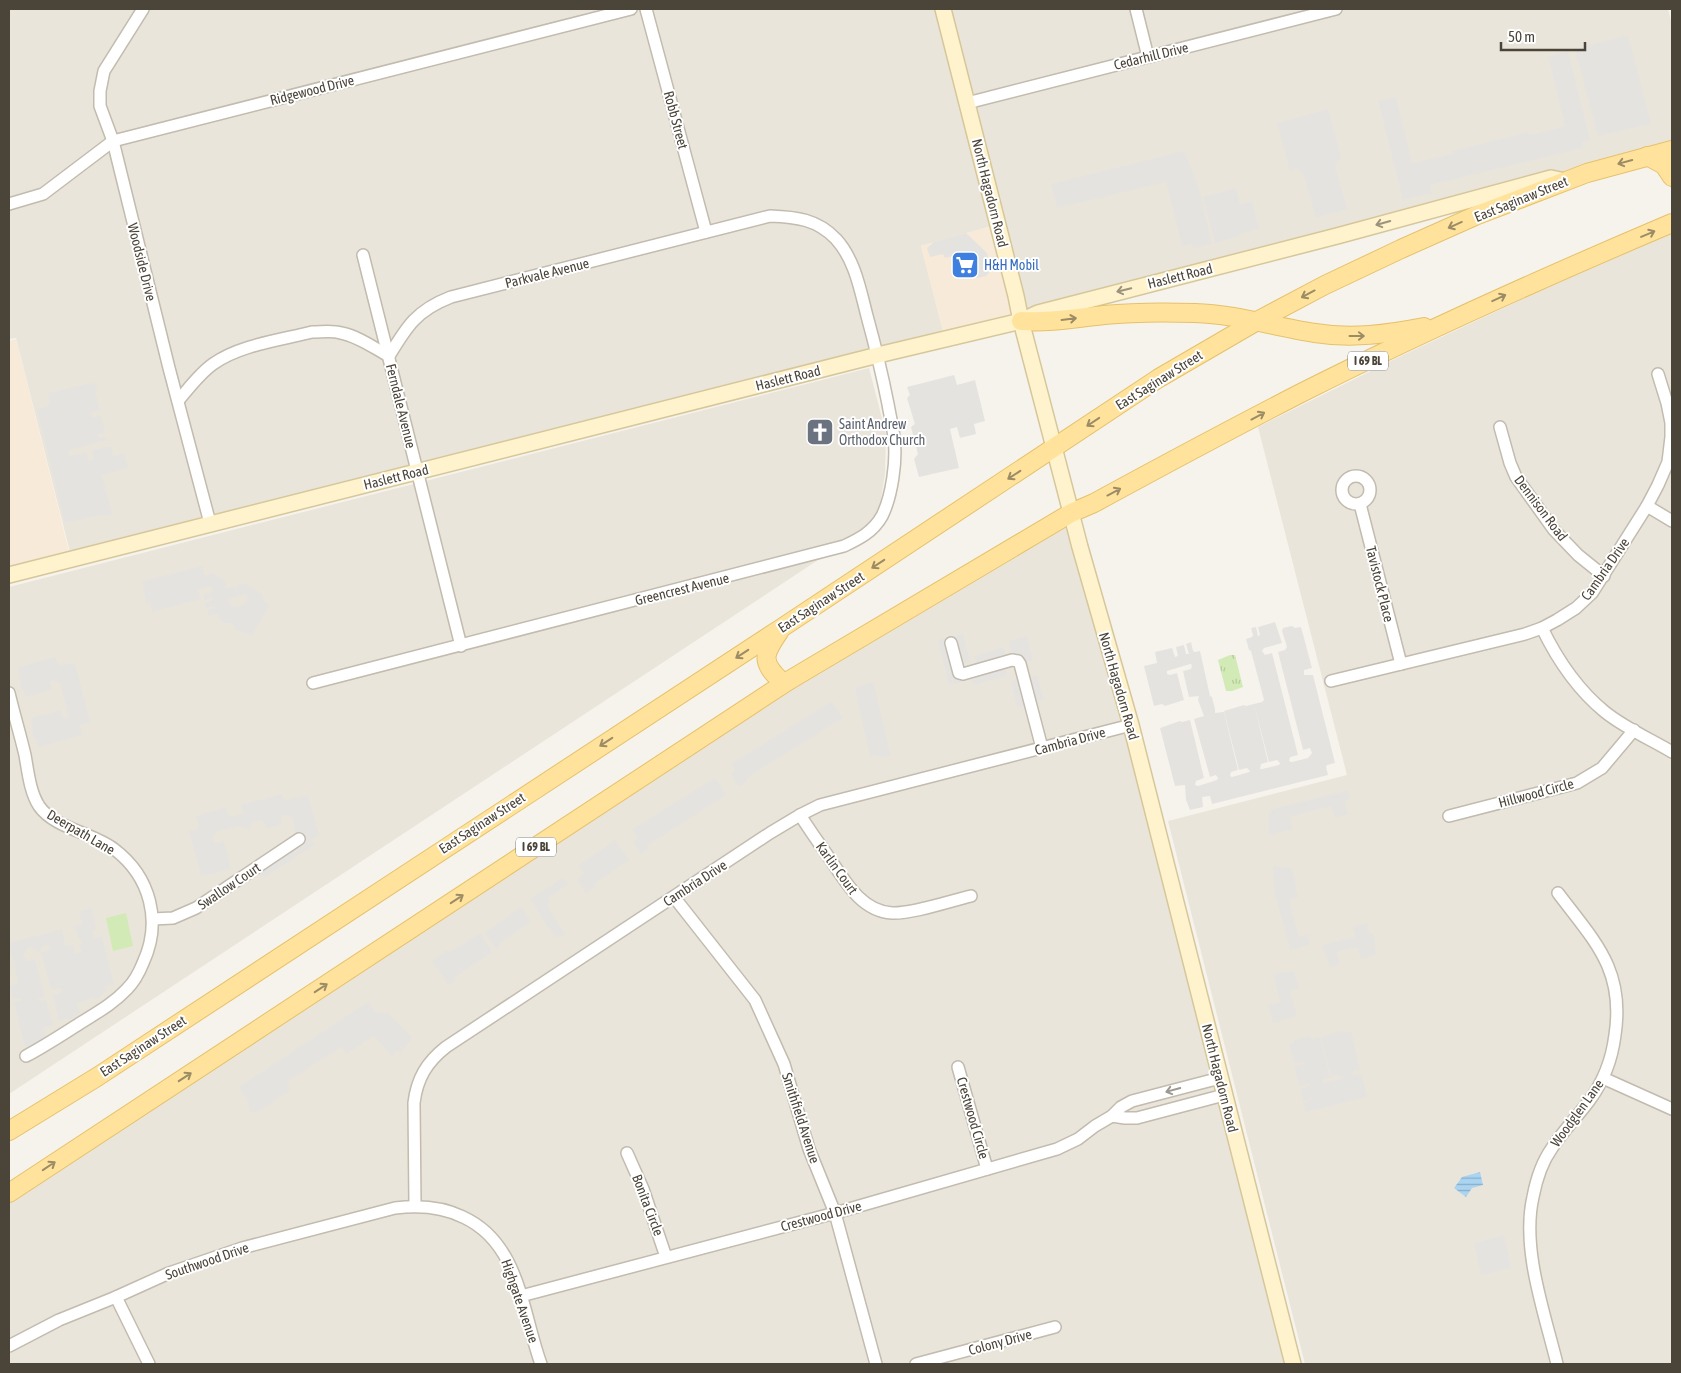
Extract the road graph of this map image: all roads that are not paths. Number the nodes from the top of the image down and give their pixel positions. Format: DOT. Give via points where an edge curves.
graph roads {
  1 [pos="144,9"];
  2 [pos="631,9"];
  3 [pos="646,9"];
  4 [pos="943,9"];
  5 [pos="1136,9"];
  6 [pos="1329,10"];
  7 [pos="1148,57"];
  8 [pos="967,102"];
  9 [pos="113,141"];
  10 [pos="1672,150"];
  11 [pos="1647,156"];
  12 [pos="1672,177"];
  13 [pos="1565,181"];
  14 [pos="9,204"];
  15 [pos="1672,222"];
  16 [pos="706,232"];
  17 [pos="362,255"];
  18 [pos="1465,314"];
  19 [pos="1020,321"];
  20 [pos="1257,321"];
  21 [pos="878,355"];
  22 [pos="389,356"];
  23 [pos="1658,374"];
  24 [pos="178,401"];
  25 [pos="1500,427"];
  26 [pos="1054,448"];
  27 [pos="417,472"];
  28 [pos="1360,504"];
  29 [pos="1647,506"];
  30 [pos="1071,513"];
  31 [pos="1672,521"];
  32 [pos="210,524"];
  33 [pos="9,575"];
  34 [pos="1604,576"];
  35 [pos="1542,628"];
  36 [pos="780,629"];
  37 [pos="951,643"];
  38 [pos="461,646"];
  39 [pos="1401,664"];
  40 [pos="788,681"];
  41 [pos="1331,682"];
  42 [pos="313,683"];
  43 [pos="9,693"];
  44 [pos="1131,725"];
  45 [pos="1634,730"];
  46 [pos="1042,748"];
  47 [pos="1672,752"];
  48 [pos="800,815"];
  49 [pos="1448,816"];
  50 [pos="299,839"];
  51 [pos="1558,893"];
  52 [pos="971,896"];
  53 [pos="674,897"];
  54 [pos="153,919"];
  55 [pos="26,1056"];
  56 [pos="958,1067"];
  57 [pos="1220,1078"];
  58 [pos="1603,1078"];
  59 [pos="1224,1095"];
  60 [pos="1672,1109"];
  61 [pos="1112,1116"];
  62 [pos="9,1131"];
  63 [pos="627,1153"];
  64 [pos="987,1169"];
  65 [pos="9,1194"];
  66 [pos="415,1205"];
  67 [pos="835,1213"];
  68 [pos="666,1258"];
  69 [pos="521,1296"];
  70 [pos="116,1297"];
  71 [pos="1054,1327"];
  72 [pos="9,1346"];
  73 [pos="149,1364"];
  74 [pos="541,1364"];
  75 [pos="876,1364"];
  76 [pos="916,1364"];
  77 [pos="1292,1364"];
  78 [pos="1556,1364"];
  1 -- 9 [label="street, Woodside Drive" via="104,71 100,106"];
  2 -- 9 [label="street, Ridgewood Drive"];
  3 -- 16 [label="street, Robb Street"];
  4 -- 8 [label="main road, North Hagadorn Road"];
  5 -- 7 [label="street"];
  6 -- 7 [label="street, Cedarhill Drive"];
  7 -- 8 [label="street, Cedarhill Drive"];
  8 -- 19 [label="main road, North Hagadorn Road"];
  9 -- 14 [label="street, Ridgewood Drive" via="43,194"];
  9 -- 24 [label="street, Woodside Drive"];
  10 -- 11 [label="main road, East Saginaw Street"];
  11 -- 12 [label="main road" via="1664,165"];
  11 -- 13 [label="main road, East Saginaw Street, one-way"];
  13 -- 19 [label="main road, Haslett Road, one-way" via="1551,178 1038,312"];
  13 -- 20 [label="main road, East Saginaw Street, one-way" via="1475,216 1325,284"];
  18 -- 15 [label="main road, I 69 BL, one-way"];
  16 -- 21 [label="street, Parkvale Avenue" via="770,216 796,217 820,226 847,253"];
  16 -- 22 [label="street, Parkvale Avenue" via="433,304 416,318"];
  17 -- 22 [label="street, Ferndale Avenue"];
  20 -- 18 [label="main road, one-way" via="1316,334 1369,336 1424,327"];
  30 -- 18 [label="main road, I 69 BL, one-way" via="1301,393"];
  19 -- 20 [label="main road, one-way" via="1150,313 1198,313"];
  19 -- 21 [label="main road, Haslett Road"];
  19 -- 26 [label="main road, North Hagadorn Road"];
  20 -- 26 [label="main road, East Saginaw Street, one-way" via="1159,378"];
  21 -- 27 [label="main road, Haslett Road"];
  21 -- 38 [label="street, Greencrest Avenue" via="894,438 894,461 885,509 876,526 861,539"];
  22 -- 24 [label="street" via="340,332 312,332 230,353 212,364"];
  22 -- 27 [label="street, Ferndale Avenue"];
  23 -- 29 [label="street, Cambria Drive" via="1670,416 1671,437 1668,462"];
  24 -- 32 [label="street, Woodside Drive"];
  25 -- 34 [label="street, Dennison Road" via="1516,477 1554,530"];
  26 -- 30 [label="main road, North Hagadorn Road"];
  26 -- 36 [label="main road, East Saginaw Street, one-way"];
  27 -- 32 [label="main road, Haslett Road"];
  27 -- 38 [label="street, Ferndale Avenue"];
  28 -- 39 [label="street, Tavistock Place"];
  29 -- 31 [label="street"];
  29 -- 34 [label="street, Cambria Drive"];
  30 -- 40 [label="main road, I 69 BL"];
  30 -- 44 [label="main road, North Hagadorn Road"];
  32 -- 33 [label="main road, Haslett Road"];
  34 -- 35 [label="street, Cambria Drive" via="1576,608"];
  35 -- 39 [label="street, Cambria Drive"];
  35 -- 45 [label="street" via="1568,673 1606,712"];
  36 -- 40 [label="main road" via="767,650 766,660 775,676 781,681"];
  36 -- 62 [label="main road, East Saginaw Street, one-way"];
  37 -- 46 [label="street" via="959,673 1018,661"];
  38 -- 42 [label="street, Greencrest Avenue"];
  39 -- 41 [label="street, Cambria Drive"];
  65 -- 40 [label="main road, I 69 BL, one-way"];
  43 -- 54 [label="street, Deerpath Lane" via="40,807 59,822 115,849 139,876"];
  44 -- 46 [label="street, Cambria Drive"];
  44 -- 57 [label="main road, North Hagadorn Road"];
  45 -- 47 [label="street"];
  45 -- 49 [label="street, Hillwood Circle" via="1602,768 1577,783"];
  46 -- 48 [label="street, Cambria Drive" via="820,805"];
  48 -- 52 [label="street, Karlin Court" via="850,888 868,905 890,913 902,913"];
  48 -- 53 [label="street, Cambria Drive"];
  50 -- 54 [label="street, Swallow Court" via="196,908 173,918"];
  51 -- 58 [label="street, Woodglen Lane" via="1596,944 1615,985 1617,1022 1613,1050"];
  53 -- 66 [label="street, Cambria Drive" via="446,1047 425,1067 414,1103"];
  53 -- 67 [label="street, Smithfield Avenue" via="756,1000 784,1064 798,1117"];
  54 -- 55 [label="street, Deerpath Lane" via="146,958 129,987 106,1007"];
  56 -- 64 [label="street, Crestwood Circle"];
  57 -- 59 [label="main road, North Hagadorn Road"];
  57 -- 61 [label="street, Crestwood Drive, one-way" via="1132,1101"];
  58 -- 60 [label="street"];
  58 -- 78 [label="street, Woodglen Lane" via="1551,1149 1533,1198 1530,1247"];
  59 -- 61 [label="street" via="1137,1118"];
  59 -- 77 [label="main road, North Hagadorn Road"];
  61 -- 64 [label="street, Crestwood Drive" via="1057,1149"];
  63 -- 68 [label="street, Bonita Circle" via="644,1189"];
  64 -- 67 [label="street, Crestwood Drive"];
  66 -- 69 [label="street, Highgate Avenue" via="453,1212 488,1233 503,1251"];
  66 -- 70 [label="street, Southwood Drive" via="242,1248 169,1272"];
  67 -- 68 [label="street, Crestwood Drive"];
  67 -- 75 [label="street, Smithfield Avenue"];
  68 -- 69 [label="street, Crestwood Drive"];
  69 -- 74 [label="street, Highgate Avenue"];
  70 -- 72 [label="street, Southwood Drive"];
  70 -- 73 [label="street"];
  71 -- 76 [label="street, Colony Drive"];
}
